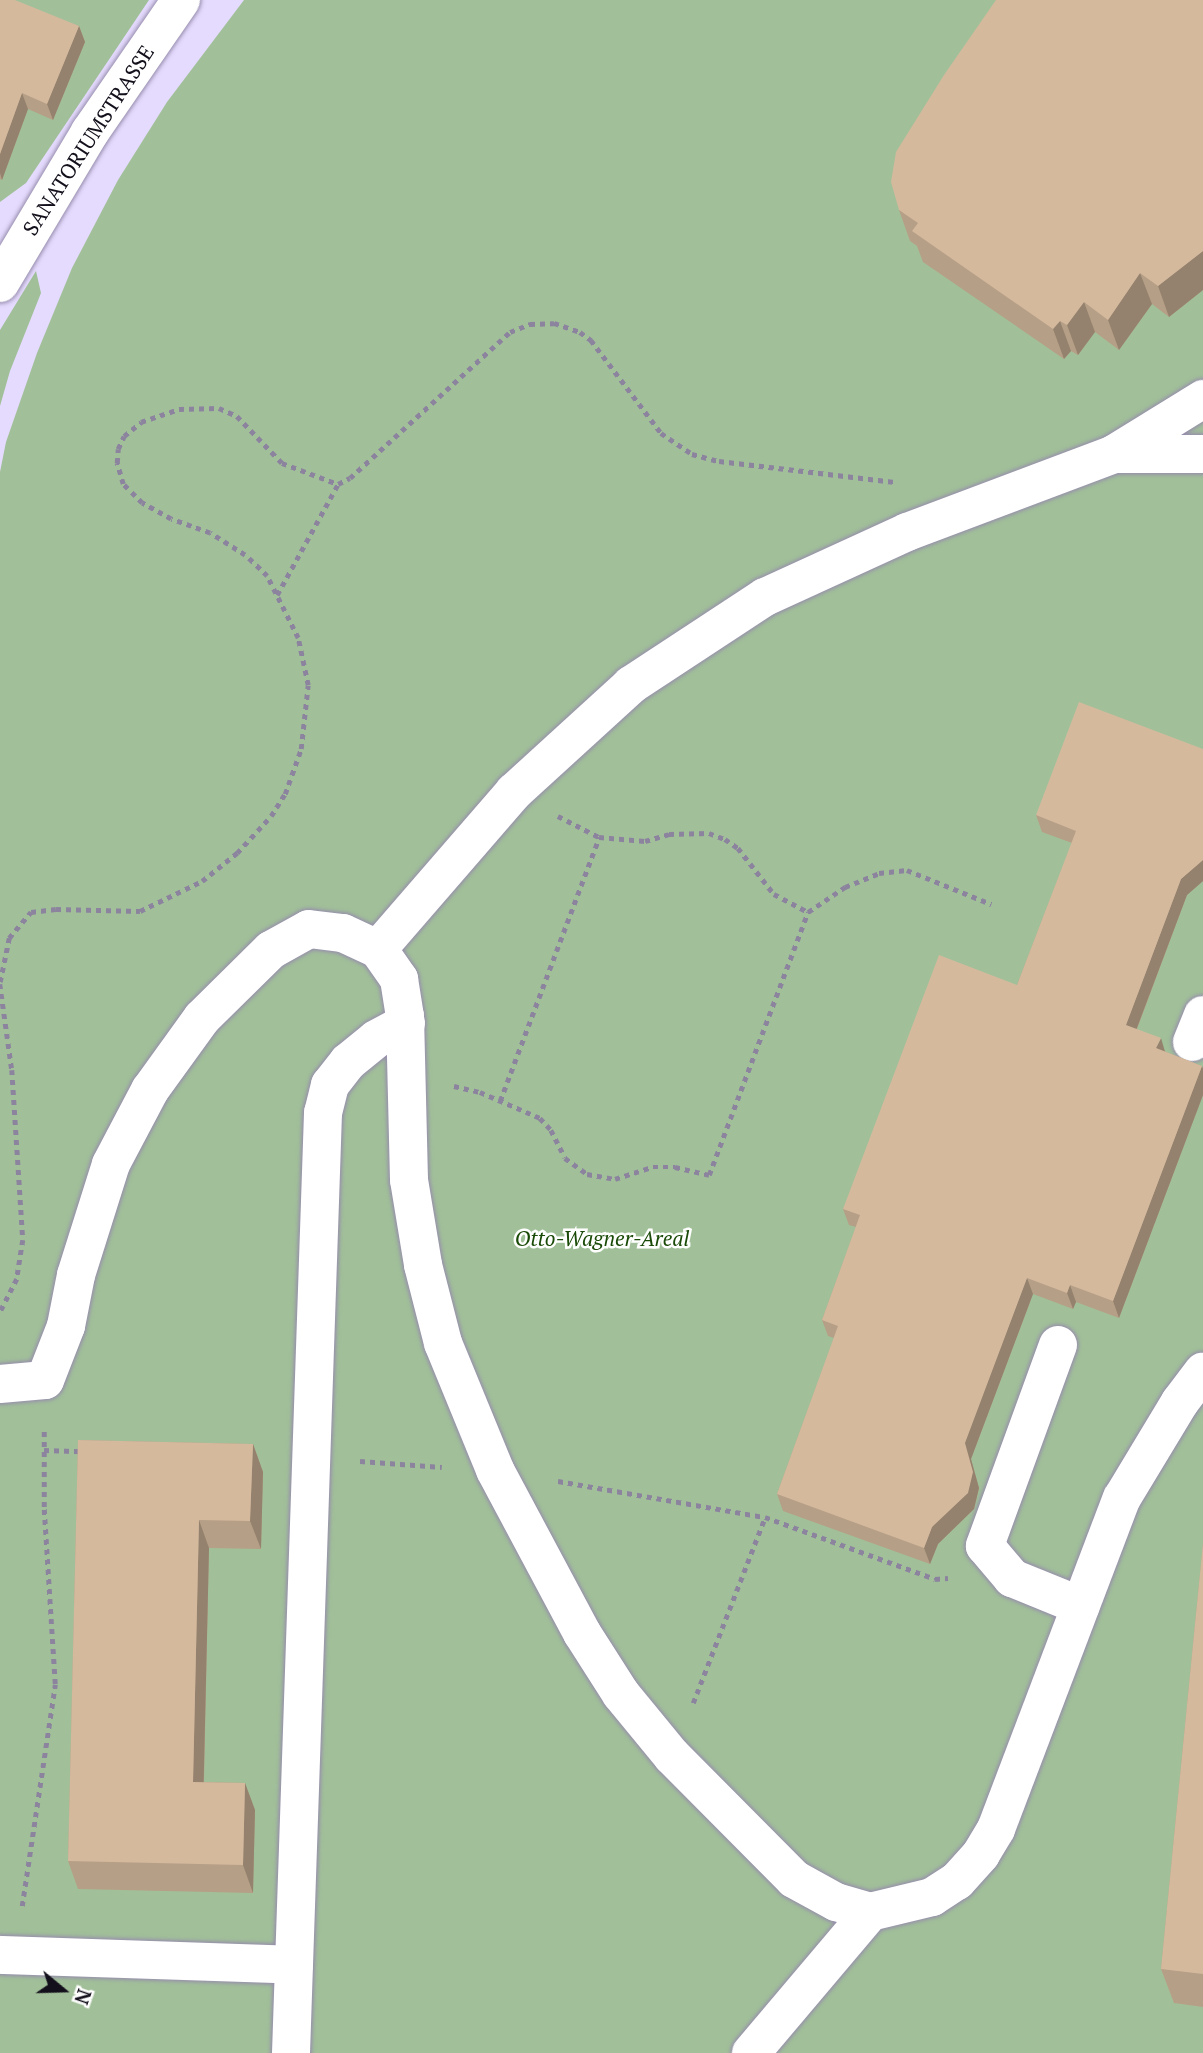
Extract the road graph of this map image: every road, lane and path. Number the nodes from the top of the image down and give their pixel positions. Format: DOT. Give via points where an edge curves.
graph roads {
  1 [pos="181,0"];
  2 [pos="0,283"];
  3 [pos="1203,399"];
  4 [pos="1114,454"];
  5 [pos="1203,454"];
  6 [pos="899,482"];
  7 [pos="338,484"];
  8 [pos="276,596"];
  9 [pos="514,792"];
  10 [pos="599,838"];
  11 [pos="991,904"];
  12 [pos="808,912"];
  13 [pos="378,949"];
  14 [pos="0,983"];
  15 [pos="405,1023"];
  16 [pos="406,1074"];
  17 [pos="500,1101"];
  18 [pos="0,1313"];
  19 [pos="1058,1345"];
  20 [pos="1203,1373"];
  21 [pos="45,1380"];
  22 [pos="0,1384"];
  23 [pos="44,1450"];
  24 [pos="84,1451"];
  25 [pos="311,1458"];
  26 [pos="495,1470"];
  27 [pos="765,1517"];
  28 [pos="1012,1578"];
  29 [pos="1081,1606"];
  30 [pos="672,1756"];
  31 [pos="870,1912"];
  32 [pos="7,1955"];
  33 [pos="294,1965"];
  34 [pos="291,2053"];
  35 [pos="751,2053"];
  1 -- 2 [label="street, SANATORIUMSTRASSE" via="90,132"];
  3 -- 4 [label="street"];
  4 -- 5 [label="street"];
  4 -- 9 [label="street" via="906,532 765,597 631,685"];
  6 -- 7 [label="path" via="692,454 661,433 591,340 567,326 542,323 510,332"];
  7 -- 8 [label="path"];
  7 -- 8 [label="path" via="282,463 237,416 219,408 199,406 161,414 124,436 117,463 123,484 142,503 210,533 245,555 267,576"];
  8 -- 14 [label="path" via="298,638 307,685 301,749 271,816 237,853 202,881 140,911 31,912 9,937"];
  9 -- 10 [label="path"];
  9 -- 13 [label="street"];
  10 -- 12 [label="path" via="645,841 669,834 709,834 725,839 738,848 774,894"];
  10 -- 17 [label="path"];
  11 -- 12 [label="path" via="907,870 879,873 845,887"];
  12 -- 17 [label="path" via="709,1175 675,1167 653,1167 615,1179 587,1174 565,1158 540,1118"];
  13 -- 15 [label="street" via="399,979"];
  13 -- 21 [label="street" via="343,933 309,929 271,950 202,1018 150,1090 111,1164 76,1275 66,1326"];
  14 -- 18 [label="path" via="12,1070 23,1240 17,1279"];
  15 -- 16 [label="street"];
  15 -- 25 [label="street" via="348,1062 330,1085 323,1113"];
  16 -- 17 [label="path"];
  16 -- 26 [label="street" via="409,1180 423,1265 443,1343"];
  19 -- 28 [label="street" via="985,1546"];
  20 -- 29 [label="street" via="1180,1402 1122,1498"];
  21 -- 22 [label="street"];
  21 -- 23 [label="path"];
  23 -- 24 [label="path"];
  23 -- 32 [label="path" via="55,1684"];
  25 -- 26 [label="path"];
  25 -- 33 [label="street"];
  26 -- 27 [label="path"];
  26 -- 30 [label="street" via="582,1633 621,1694"];
  27 -- 28 [label="path" via="935,1578"];
  27 -- 30 [label="path"];
  28 -- 29 [label="street"];
  29 -- 31 [label="street" via="996,1829 981,1854 957,1881 932,1897"];
  30 -- 31 [label="street" via="794,1879 836,1902"];
  31 -- 35 [label="street"];
  32 -- 33 [label="street"];
  33 -- 34 [label="street"];
}
